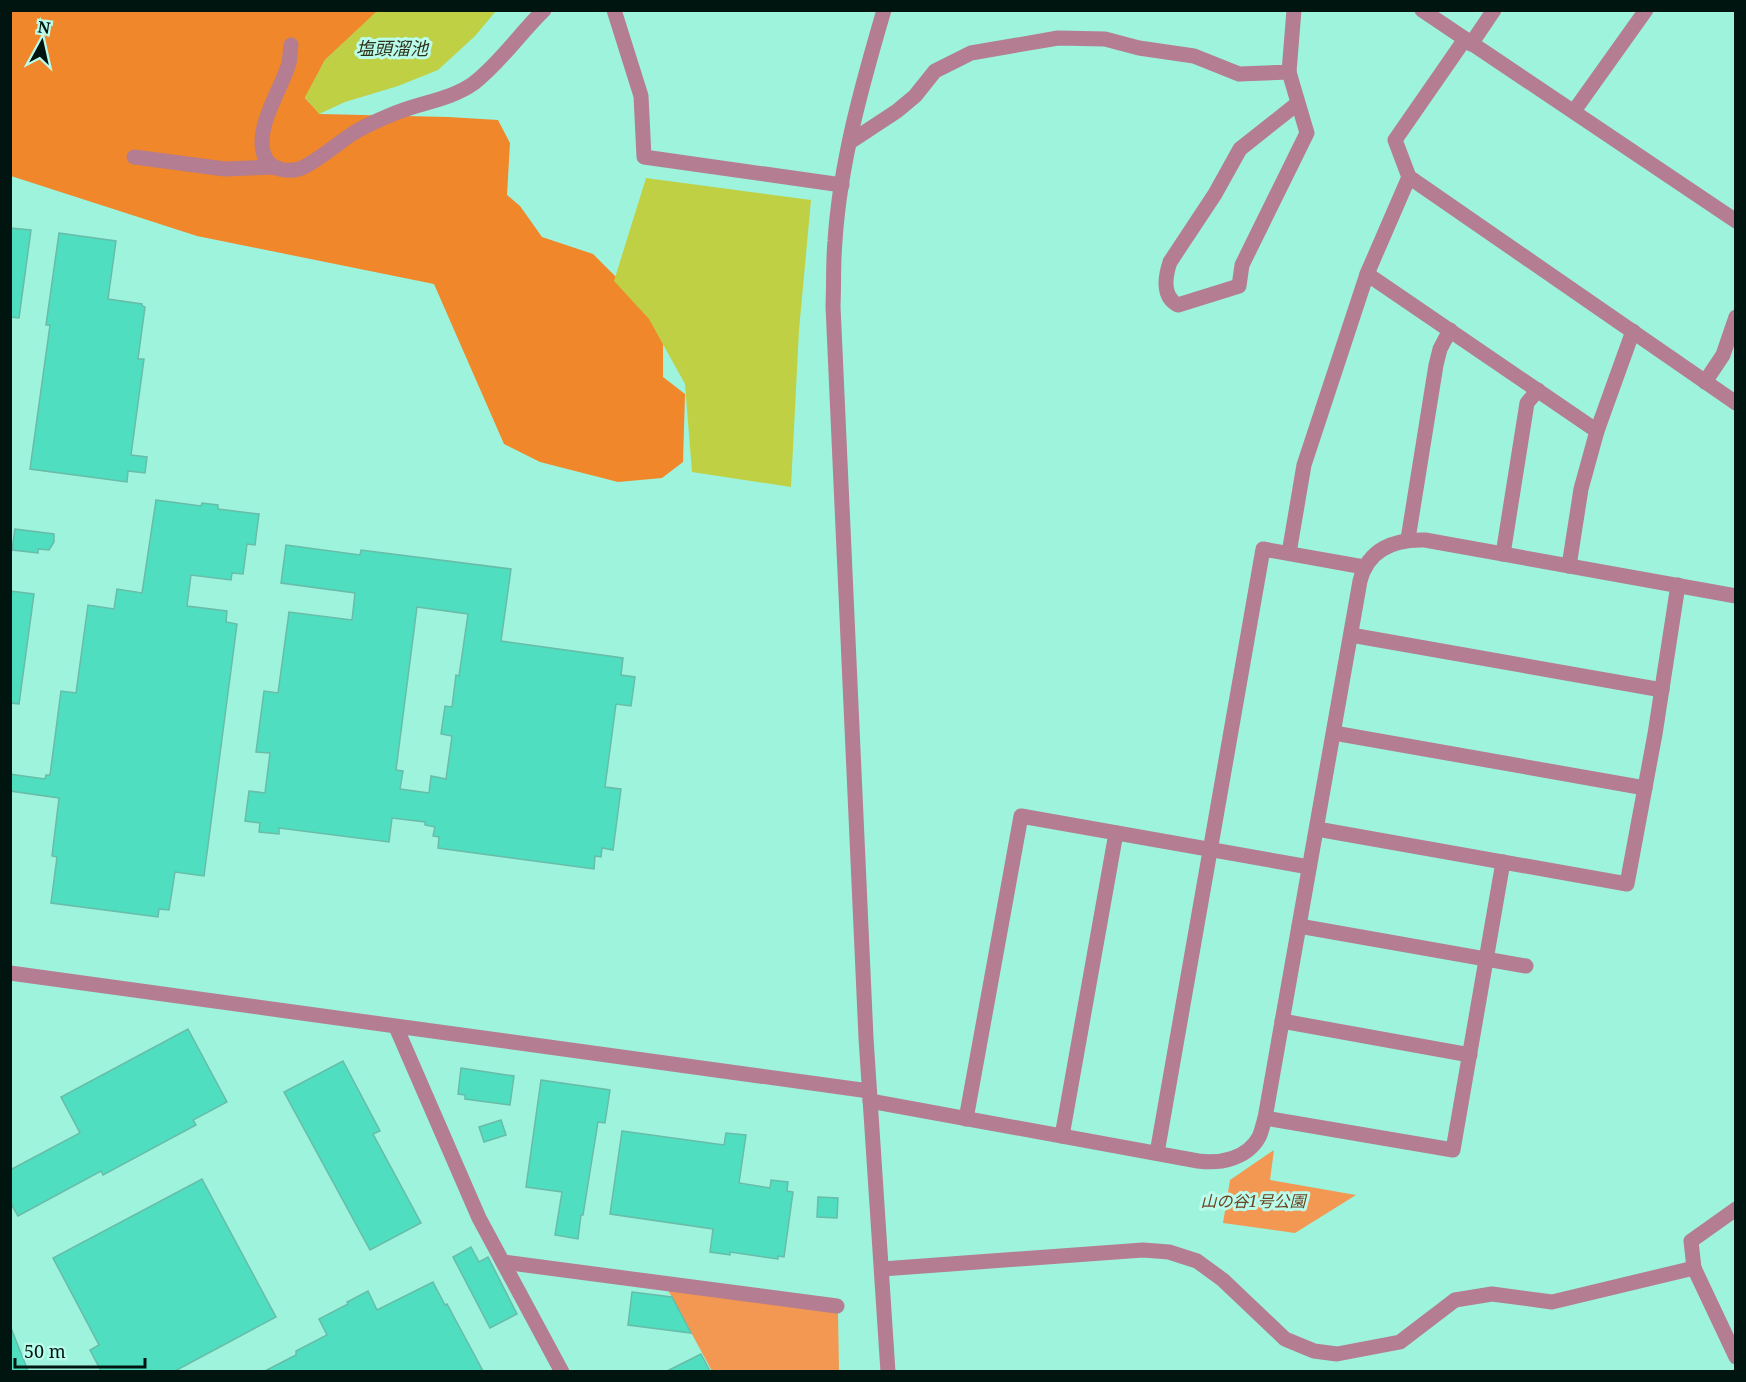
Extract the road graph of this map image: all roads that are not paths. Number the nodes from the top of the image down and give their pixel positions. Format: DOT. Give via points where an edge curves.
graph roads {
  1 [pos="544,10"];
  2 [pos="614,10"];
  3 [pos="884,10"];
  4 [pos="1294,10"];
  5 [pos="1422,10"];
  6 [pos="1494,10"];
  7 [pos="1646,10"];
  8 [pos="1468,42"];
  9 [pos="291,45"];
  10 [pos="1289,72"];
  11 [pos="1298,103"];
  12 [pos="1574,111"];
  13 [pos="850,142"];
  14 [pos="134,157"];
  15 [pos="274,167"];
  16 [pos="1410,177"];
  17 [pos="842,185"];
  18 [pos="1736,221"];
  19 [pos="1367,274"];
  20 [pos="1736,317"];
  21 [pos="1450,330"];
  22 [pos="1633,331"];
  23 [pos="1705,382"];
  24 [pos="1538,390"];
  25 [pos="1736,403"];
  26 [pos="1597,431"];
  27 [pos="1408,539"];
  28 [pos="1289,553"];
  29 [pos="1503,554"];
  30 [pos="1569,566"];
  31 [pos="1364,567"];
  32 [pos="1678,585"];
  33 [pos="1736,596"];
  34 [pos="1351,635"];
  35 [pos="1662,690"];
  36 [pos="1334,733"];
  37 [pos="1645,788"];
  38 [pos="1317,829"];
  39 [pos="1116,833"];
  40 [pos="1212,850"];
  41 [pos="1503,862"];
  42 [pos="1309,867"];
  43 [pos="1299,926"];
  44 [pos="1486,958"];
  45 [pos="1526,966"];
  46 [pos="10,973"];
  47 [pos="1282,1021"];
  48 [pos="396,1027"];
  49 [pos="1470,1055"];
  50 [pos="869,1096"];
  51 [pos="1265,1118"];
  52 [pos="966,1119"];
  53 [pos="1062,1136"];
  54 [pos="1157,1154"];
  55 [pos="1736,1209"];
  56 [pos="503,1262"];
  57 [pos="1694,1268"];
  58 [pos="882,1269"];
  59 [pos="837,1306"];
  60 [pos="1736,1357"];
  61 [pos="562,1371"];
  62 [pos="888,1371"];
  1 -- 15 [label="street" via="473,84 355,132 300,169"];
  2 -- 17 [label="street" via="640,96 644,157"];
  3 -- 13 [label="street"];
  4 -- 10 [label="street"];
  5 -- 8 [label="street"];
  6 -- 8 [label="street"];
  7 -- 12 [label="street"];
  8 -- 12 [label="street"];
  8 -- 16 [label="street" via="1395,140"];
  9 -- 15 [label="street" via="289,64 263,132 266,159"];
  10 -- 11 [label="street"];
  10 -- 13 [label="street" via="1239,74 1194,56 1105,39 1058,38 971,53 935,71 915,96"];
  11 -- 11 [label="street" via="1307,133 1242,265 1239,286 1178,305 1171,302 1166,274 1170,262 1240,149"];
  12 -- 18 [label="street"];
  13 -- 17 [label="street"];
  14 -- 15 [label="street" via="225,169"];
  16 -- 19 [label="street"];
  16 -- 22 [label="street"];
  17 -- 50 [label="street" via="834,240 833,306"];
  19 -- 21 [label="street"];
  19 -- 28 [label="street" via="1304,465"];
  20 -- 23 [label="street" via="1723,355"];
  21 -- 24 [label="street"];
  21 -- 27 [label="street" via="1436,365"];
  22 -- 23 [label="street"];
  22 -- 26 [label="street"];
  23 -- 25 [label="street"];
  24 -- 26 [label="street"];
  24 -- 29 [label="street" via="1527,403"];
  26 -- 30 [label="street" via="1581,489"];
  27 -- 29 [label="street"];
  27 -- 31 [label="street" via="1372,556"];
  28 -- 31 [label="street"];
  28 -- 40 [label="street" via="1263,549"];
  29 -- 30 [label="street"];
  30 -- 32 [label="street"];
  31 -- 34 [label="street"];
  32 -- 33 [label="street"];
  32 -- 35 [label="street"];
  34 -- 35 [label="street"];
  34 -- 36 [label="street"];
  35 -- 37 [label="street"];
  36 -- 37 [label="street"];
  36 -- 38 [label="street"];
  37 -- 41 [label="street" via="1627,884"];
  38 -- 41 [label="street"];
  38 -- 42 [label="street"];
  39 -- 40 [label="street"];
  39 -- 52 [label="street" via="1021,816"];
  39 -- 53 [label="street"];
  40 -- 42 [label="street"];
  40 -- 54 [label="street"];
  41 -- 44 [label="street"];
  42 -- 43 [label="street"];
  43 -- 44 [label="street"];
  43 -- 47 [label="street"];
  44 -- 45 [label="street"];
  44 -- 49 [label="street"];
  46 -- 48 [label="street"];
  47 -- 49 [label="street"];
  47 -- 51 [label="street"];
  48 -- 50 [label="street"];
  48 -- 56 [label="street" via="479,1218"];
  49 -- 51 [label="street" via="1453,1150"];
  50 -- 52 [label="street"];
  50 -- 58 [label="street"];
  51 -- 54 [label="street" via="1259,1137 1230,1159 1215,1163"];
  52 -- 53 [label="street"];
  53 -- 54 [label="street"];
  55 -- 57 [label="street" via="1691,1241"];
  56 -- 59 [label="street"];
  56 -- 61 [label="street"];
  57 -- 58 [label="street" via="1552,1302 1492,1294 1455,1300 1400,1342 1337,1354 1314,1351 1285,1339 1223,1280 1197,1261 1169,1251"];
  57 -- 60 [label="street"];
  58 -- 62 [label="street"];
}
